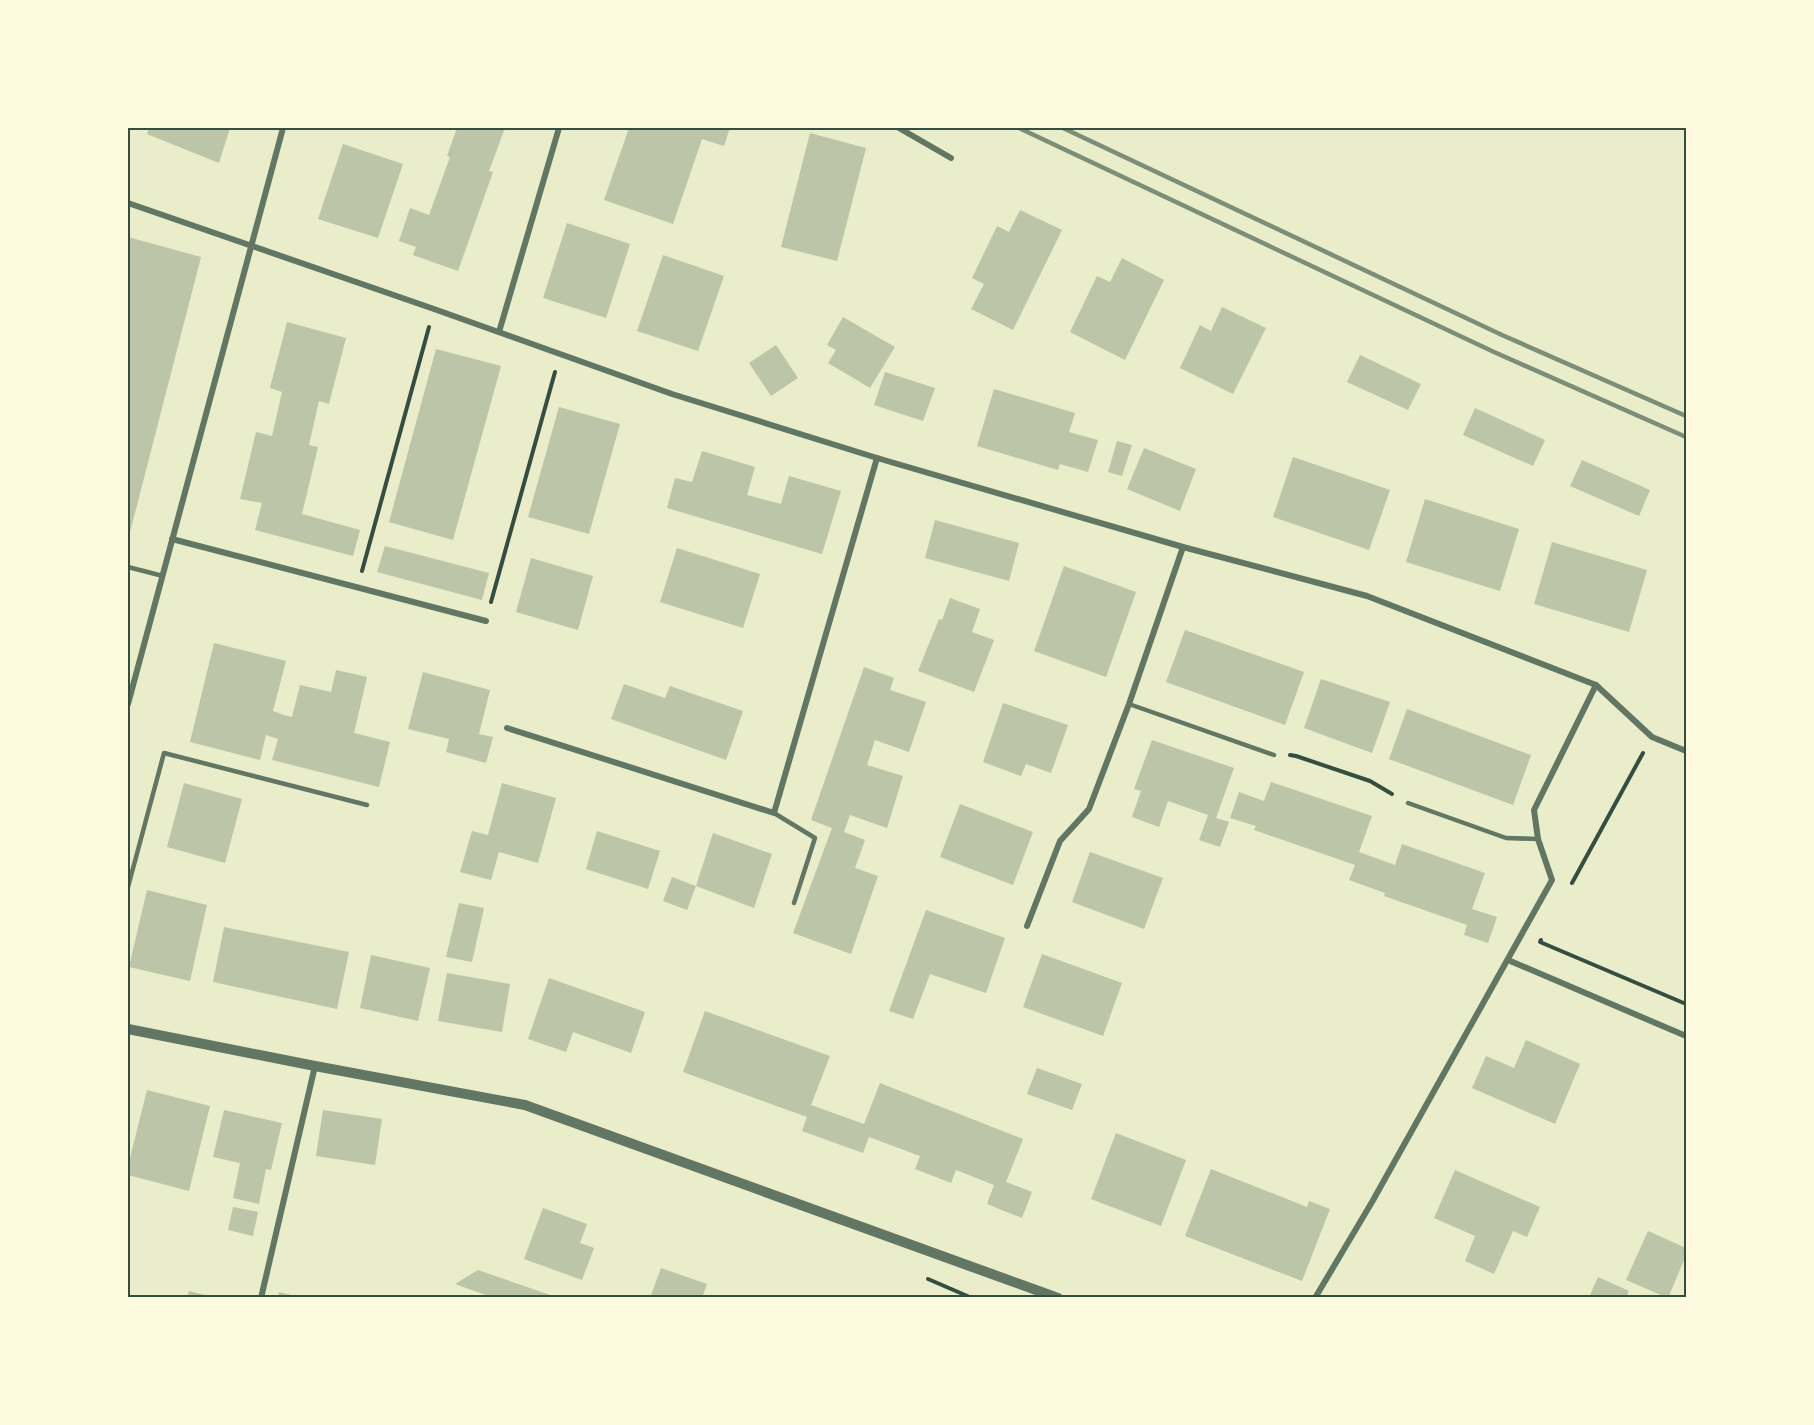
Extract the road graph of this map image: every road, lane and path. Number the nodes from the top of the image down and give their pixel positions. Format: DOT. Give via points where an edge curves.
graph roads {
  1 [pos="283,128"];
  2 [pos="559,128"];
  3 [pos="899,128"];
  4 [pos="951,158"];
  5 [pos="128,203"];
  6 [pos="252,245"];
  7 [pos="434,309"];
  8 [pos="499,332"];
  9 [pos="560,354"];
  10 [pos="877,458"];
  11 [pos="172,539"];
  12 [pos="1184,547"];
  13 [pos="128,567"];
  14 [pos="163,576"];
  15 [pos="358,588"];
  16 [pos="486,621"];
  17 [pos="1596,685"];
  18 [pos="128,704"];
  19 [pos="1129,704"];
  20 [pos="507,729"];
  21 [pos="1652,737"];
  22 [pos="1686,751"];
  23 [pos="1274,755"];
  24 [pos="1408,803"];
  25 [pos="367,805"];
  26 [pos="774,813"];
  27 [pos="1538,839"];
  28 [pos="128,887"];
  29 [pos="1568,891"];
  30 [pos="794,903"];
  31 [pos="1027,926"];
  32 [pos="1546,932"];
  33 [pos="1508,960"];
  34 [pos="1686,1004"];
  35 [pos="128,1029"];
  36 [pos="1686,1036"];
  37 [pos="315,1066"];
  38 [pos="928,1279"];
  39 [pos="261,1298"];
  40 [pos="972,1298"];
  41 [pos="1058,1298"];
  42 [pos="1315,1298"];
  1 -- 6 [label="street"];
  2 -- 8 [label="street"];
  3 -- 4 [label="street"];
  5 -- 6 [label="street"];
  6 -- 7 [label="street"];
  6 -- 11 [label="street"];
  7 -- 8 [label="street"];
  7 -- 15 [label="path"];
  8 -- 9 [label="street"];
  9 -- 10 [label="street" via="672,394"];
  9 -- 16 [label="path"];
  10 -- 12 [label="street"];
  10 -- 26 [label="street"];
  11 -- 14 [label="street"];
  11 -- 15 [label="street"];
  12 -- 17 [label="street" via="1367,596"];
  12 -- 19 [label="street"];
  13 -- 14 [label="lane"];
  14 -- 18 [label="street"];
  15 -- 16 [label="street"];
  17 -- 21 [label="street"];
  17 -- 27 [label="street" via="1534,810"];
  19 -- 23 [label="lane"];
  19 -- 31 [label="street" via="1089,809 1060,841"];
  20 -- 26 [label="street"];
  21 -- 22 [label="street"];
  21 -- 29 [label="path"];
  23 -- 24 [label="path" via="1296,756 1370,781"];
  24 -- 27 [label="lane" via="1506,838"];
  25 -- 28 [label="lane" via="164,753"];
  26 -- 30 [label="lane" via="815,838"];
  27 -- 33 [label="street" via="1552,880"];
  32 -- 34 [label="path" via="1540,942"];
  33 -- 36 [label="street"];
  33 -- 42 [label="street"];
  35 -- 37 [label="street"];
  37 -- 39 [label="street"];
  37 -- 41 [label="street" via="525,1105"];
  38 -- 40 [label="path"];
}
